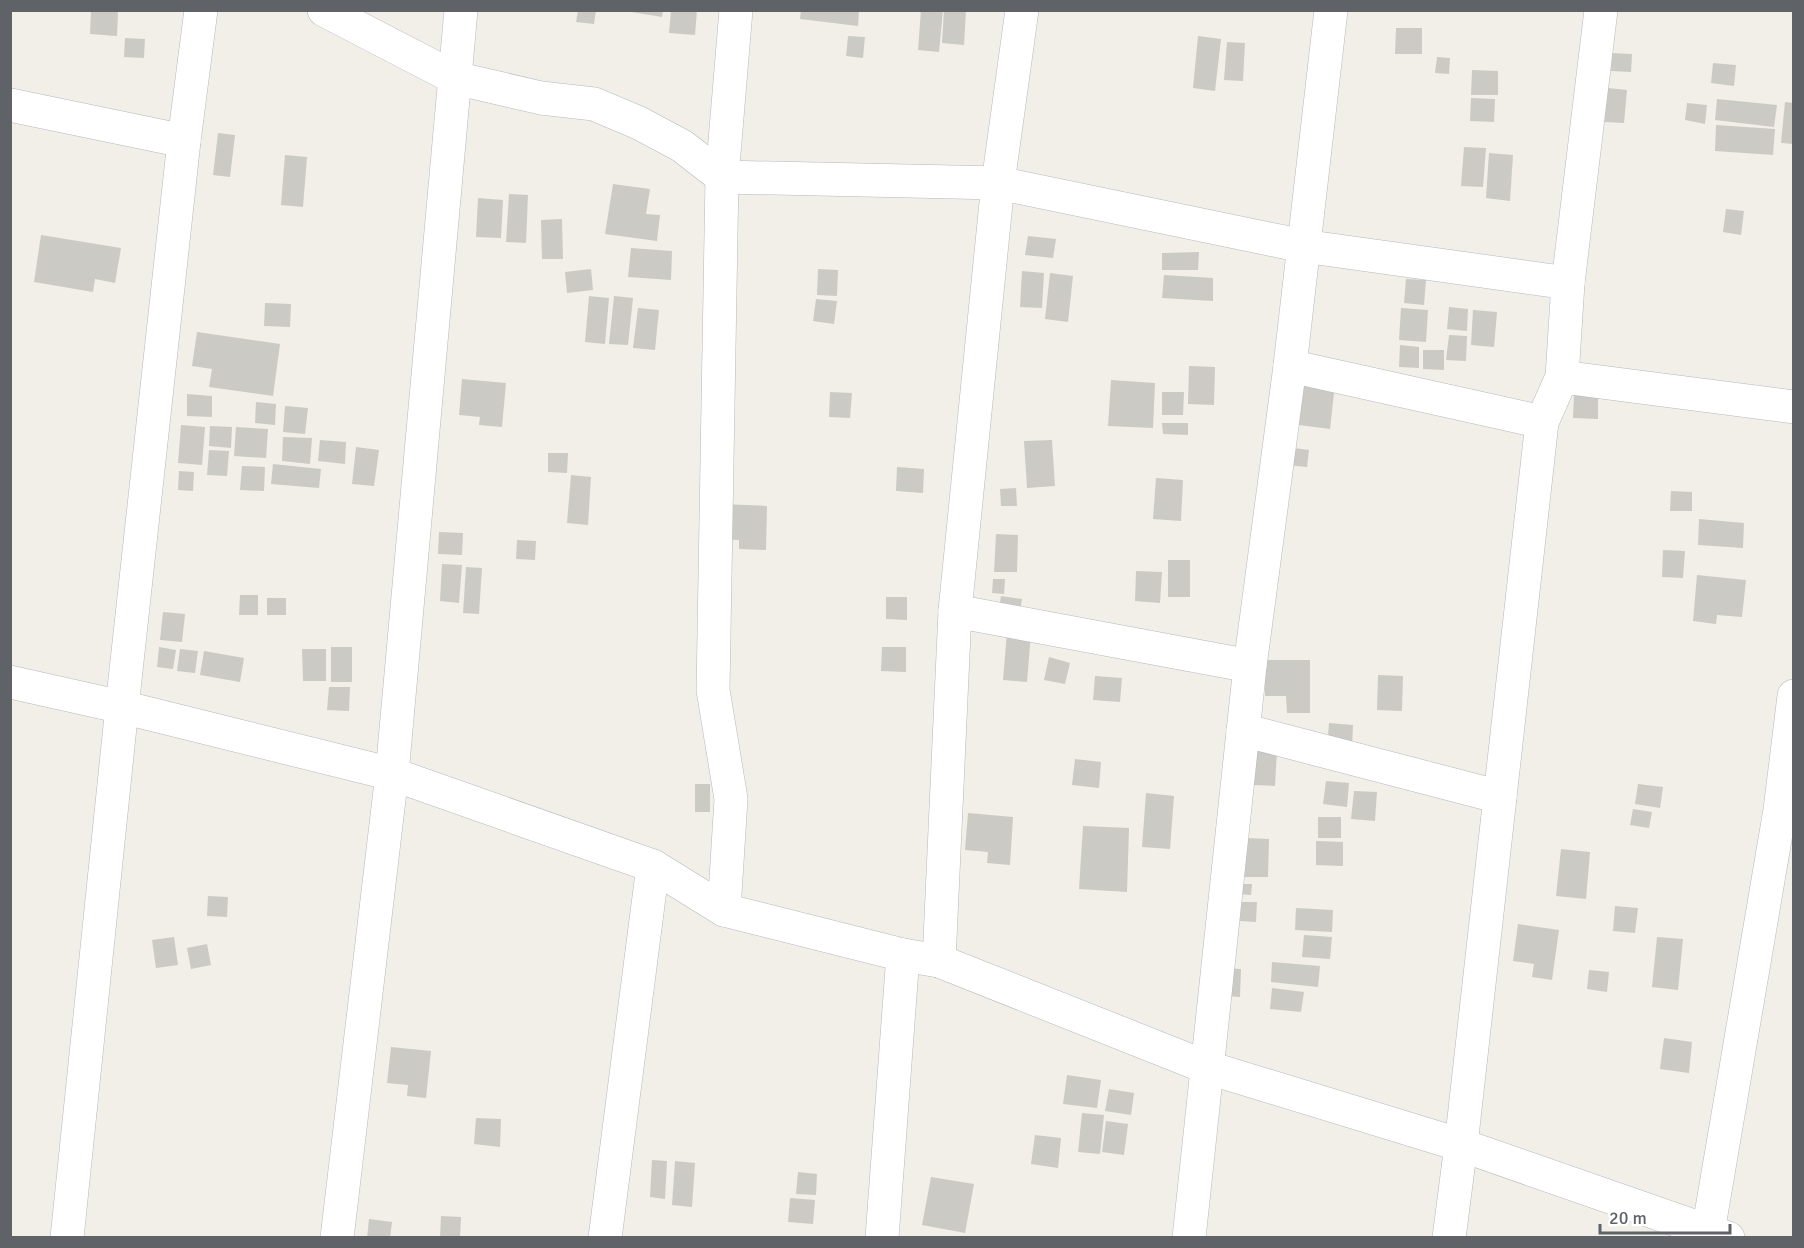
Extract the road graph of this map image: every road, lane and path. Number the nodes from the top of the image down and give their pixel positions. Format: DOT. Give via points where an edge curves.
graph roads {
  1 [pos="201,10"];
  2 [pos="324,10"];
  3 [pos="461,10"];
  4 [pos="736,10"];
  5 [pos="1022,10"];
  6 [pos="1331,10"];
  7 [pos="1601,10"];
  8 [pos="455,78"];
  9 [pos="10,105"];
  10 [pos="184,141"];
  11 [pos="722,177"];
  12 [pos="998,183"];
  13 [pos="1303,246"];
  14 [pos="1568,283"];
  15 [pos="1290,366"];
  16 [pos="1562,377"];
  17 [pos="1794,407"];
  18 [pos="1542,422"];
  19 [pos="956,611"];
  20 [pos="1250,666"];
  21 [pos="10,682"];
  22 [pos="1794,696"];
  23 [pos="122,706"];
  24 [pos="1243,730"];
  25 [pos="392,774"];
  26 [pos="1500,798"];
  27 [pos="1787,812"];
  28 [pos="653,866"];
  29 [pos="724,910"];
  30 [pos="903,955"];
  31 [pos="939,961"];
  32 [pos="1206,1067"];
  33 [pos="1461,1145"];
  34 [pos="1714,1235"];
  35 [pos="67,1238"];
  36 [pos="337,1238"];
  37 [pos="606,1238"];
  38 [pos="882,1238"];
  39 [pos="1190,1238"];
  40 [pos="1449,1238"];
  1 -- 10 [label="street"];
  2 -- 8 [label="street"];
  3 -- 8 [label="street"];
  4 -- 11 [label="street"];
  5 -- 12 [label="street"];
  6 -- 13 [label="street"];
  7 -- 14 [label="street"];
  8 -- 11 [label="street" via="541,98 594,104 682,146"];
  8 -- 25 [label="street"];
  9 -- 10 [label="street"];
  10 -- 23 [label="street"];
  11 -- 12 [label="street"];
  11 -- 29 [label="street" via="713,690 731,799"];
  12 -- 13 [label="street"];
  12 -- 19 [label="street"];
  13 -- 14 [label="street"];
  13 -- 15 [label="street"];
  14 -- 16 [label="street"];
  15 -- 18 [label="street"];
  15 -- 20 [label="street"];
  16 -- 17 [label="street"];
  16 -- 18 [label="street"];
  18 -- 26 [label="street"];
  19 -- 20 [label="street"];
  19 -- 31 [label="street"];
  20 -- 24 [label="street"];
  21 -- 23 [label="street"];
  22 -- 27 [label="street"];
  23 -- 25 [label="street"];
  23 -- 35 [label="street"];
  24 -- 26 [label="street"];
  24 -- 32 [label="street"];
  25 -- 28 [label="street"];
  25 -- 36 [label="street"];
  26 -- 33 [label="street"];
  27 -- 34 [label="street"];
  28 -- 29 [label="street"];
  28 -- 37 [label="street"];
  29 -- 30 [label="street"];
  30 -- 31 [label="street"];
  30 -- 38 [label="street"];
  31 -- 32 [label="street"];
  32 -- 33 [label="street"];
  32 -- 39 [label="street"];
  33 -- 34 [label="street"];
  33 -- 40 [label="street"];
}
